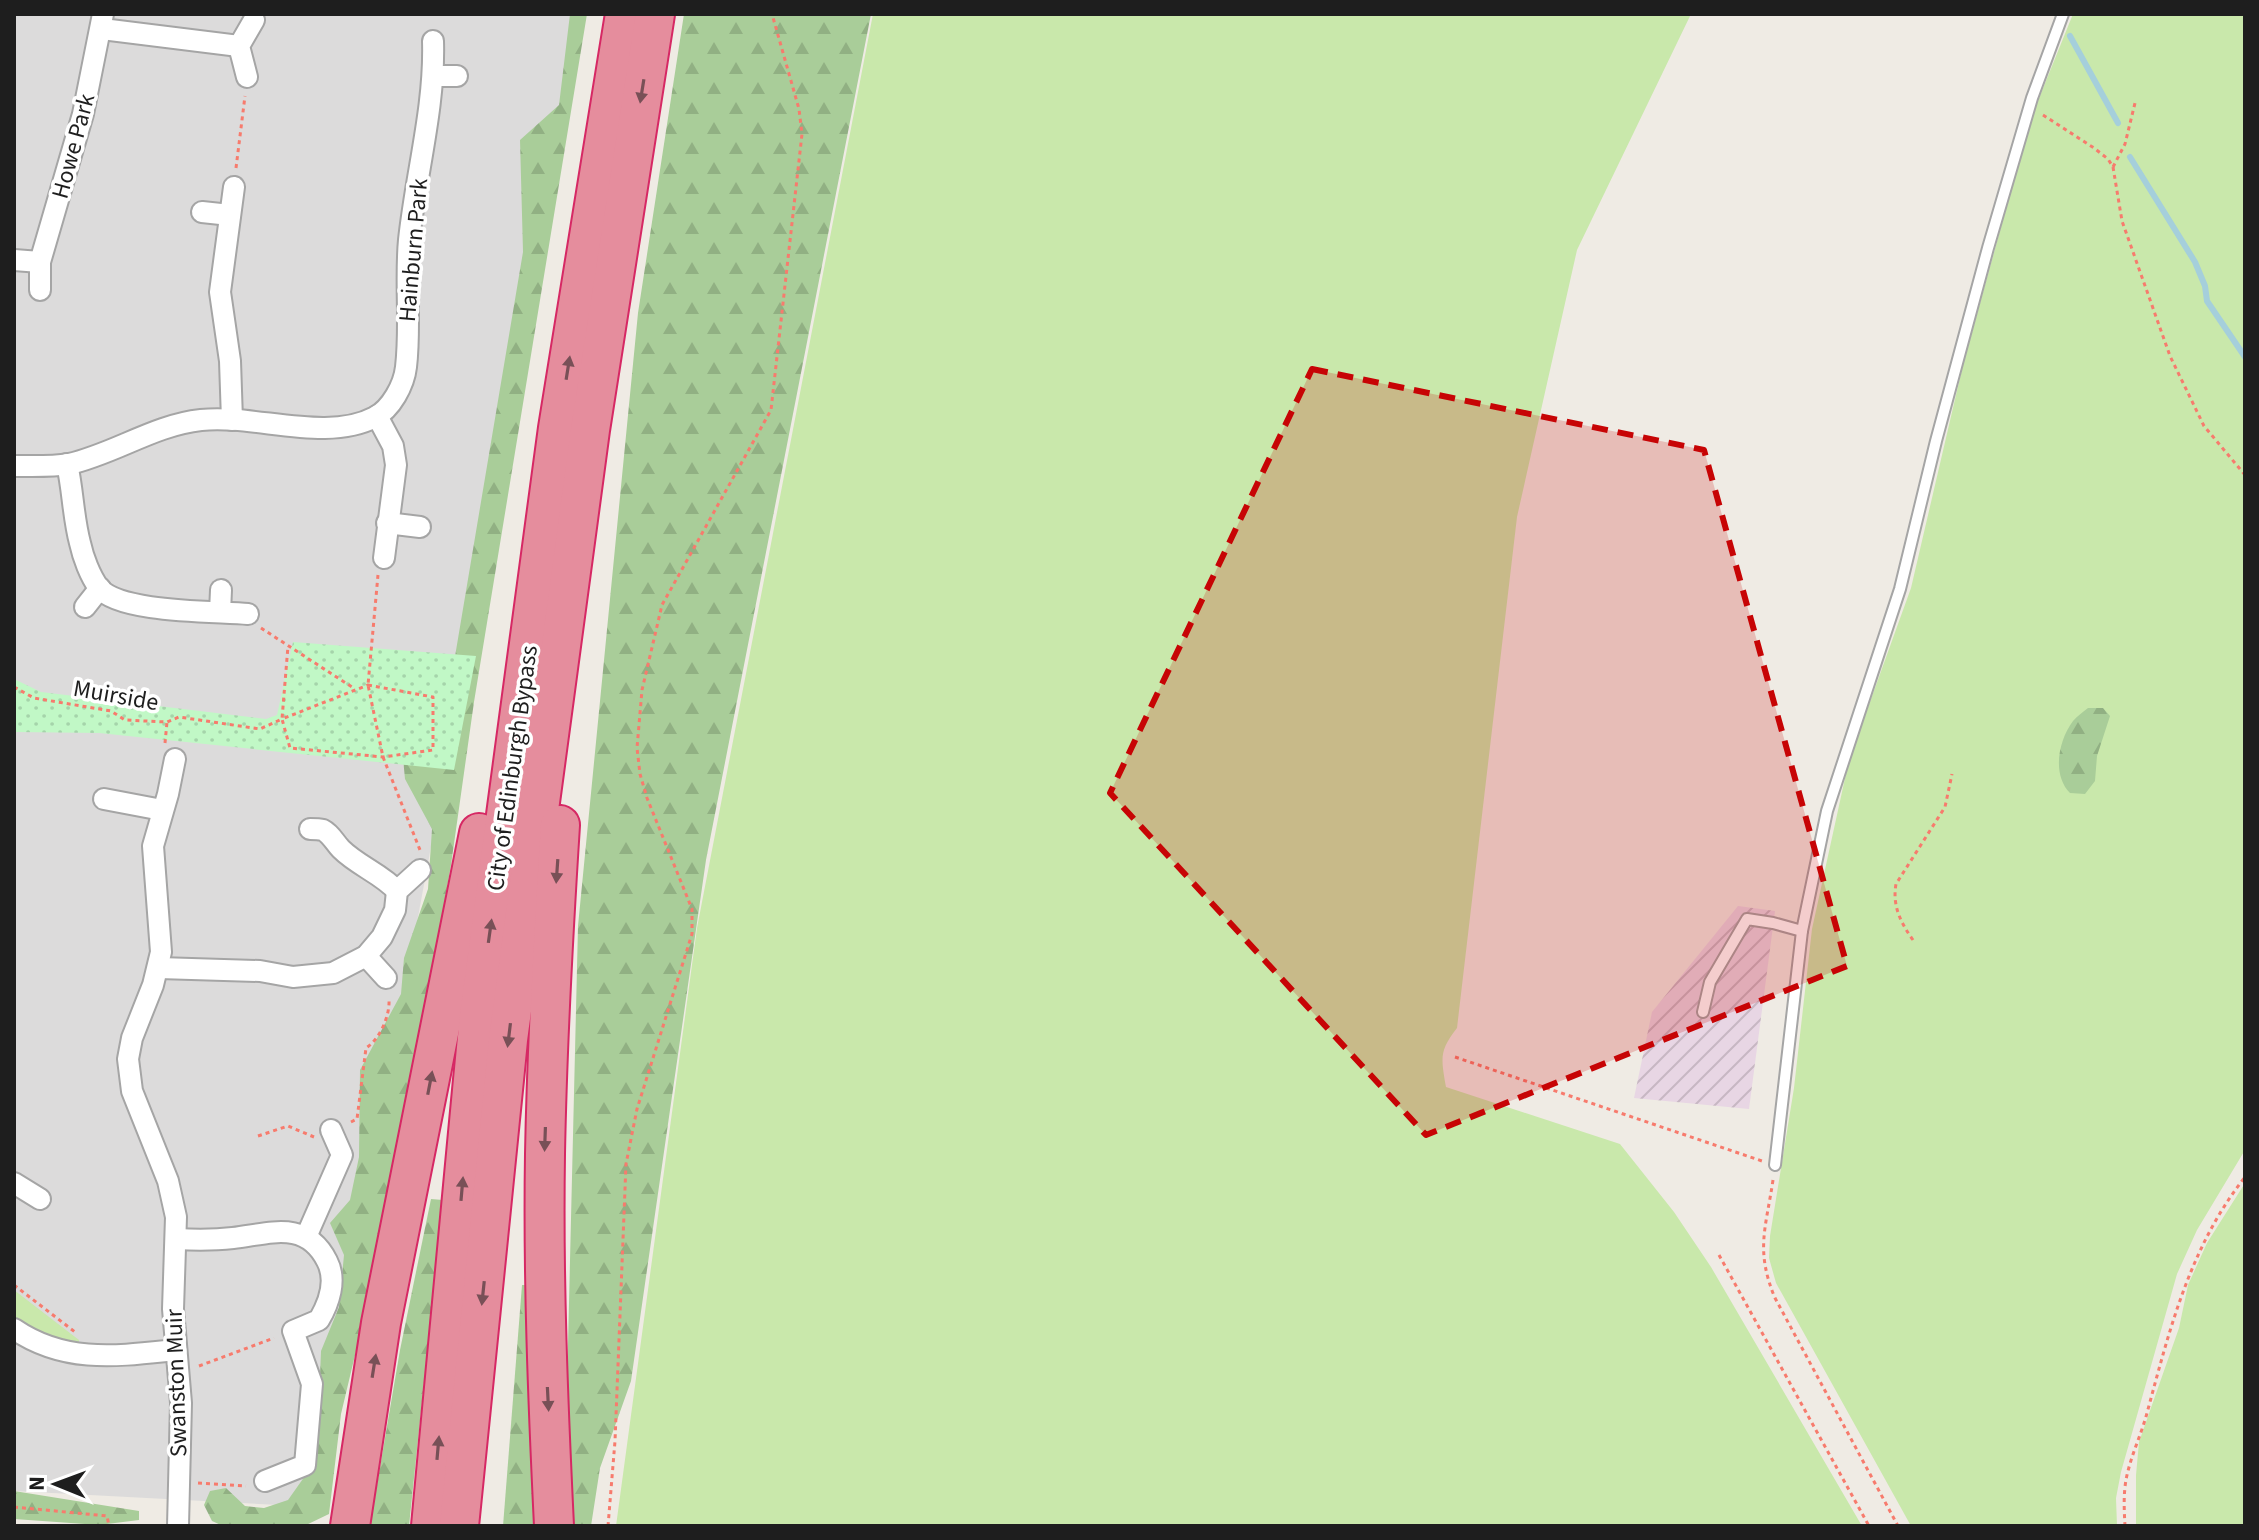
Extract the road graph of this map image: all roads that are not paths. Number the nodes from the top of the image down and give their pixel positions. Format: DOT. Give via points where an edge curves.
graph roads {
  1 [pos="625,14"];
  2 [pos="655,14"];
  3 [pos="2063,14"];
  4 [pos="254,20"];
  5 [pos="103,22"];
  6 [pos="433,41"];
  7 [pos="239,46"];
  8 [pos="434,76"];
  9 [pos="457,76"];
  10 [pos="247,77"];
  11 [pos="234,187"];
  12 [pos="202,212"];
  13 [pos="230,215"];
  14 [pos="14,260"];
  15 [pos="40,262"];
  16 [pos="40,290"];
  17 [pos="377,416"];
  18 [pos="232,420"];
  19 [pos="574,429"];
  20 [pos="67,464"];
  21 [pos="14,466"];
  22 [pos="387,523"];
  23 [pos="420,527"];
  24 [pos="384,558"];
  25 [pos="100,588"];
  26 [pos="221,590"];
  27 [pos="85,607"];
  28 [pos="220,612"];
  29 [pos="248,614"];
  30 [pos="175,759"];
  31 [pos="104,799"];
  32 [pos="162,810"];
  33 [pos="310,829"];
  34 [pos="420,870"];
  35 [pos="397,891"];
  36 [pos="1802,931"];
  37 [pos="366,956"];
  38 [pos="159,968"];
  39 [pos="386,978"];
  40 [pos="1703,1012"];
  41 [pos="331,1130"];
  42 [pos="1775,1165"];
  43 [pos="15,1187"];
  44 [pos="40,1199"];
  45 [pos="306,1237"];
  46 [pos="177,1239"];
  47 [pos="14,1329"];
  48 [pos="176,1350"];
  49 [pos="265,1481"];
  50 [pos="178,1526"];
  51 [pos="350,1526"];
  52 [pos="431,1526"];
  53 [pos="459,1526"];
  54 [pos="554,1526"];
  19 -- 1 [label="highway, City of Edinburgh Bypass, one-way"];
  2 -- 19 [label="highway, City of Edinburgh Bypass, one-way"];
  3 -- 36 [label="lane" via="2028,108 1900,589 1827,811"];
  4 -- 7 [label="street"];
  5 -- 7 [label="street, Howe Park"];
  5 -- 15 [label="street, Howe Park" via="83,114"];
  6 -- 8 [label="street, Hainburn Park"];
  7 -- 10 [label="street"];
  8 -- 9 [label="street"];
  8 -- 17 [label="street, Hainburn Park" via="409,242 406,370 393,401"];
  11 -- 13 [label="street"];
  12 -- 13 [label="street"];
  13 -- 18 [label="street" via="220,292"];
  14 -- 15 [label="street"];
  15 -- 16 [label="street, Howe Park"];
  17 -- 18 [label="street" via="336,428"];
  17 -- 22 [label="street" via="393,446 396,465"];
  18 -- 20 [label="street" via="164,428"];
  51 -- 19 [label="highway, one-way" via="381,1323 460,933"];
  52 -- 19 [label="highway, City of Edinburgh Bypass, one-way" via="479,1016"];
  19 -- 53 [label="highway, City of Edinburgh Bypass, one-way"];
  19 -- 54 [label="highway, one-way" via="546,1123 547,1381"];
  20 -- 21 [label="street"];
  20 -- 25 [label="street" via="80,543"];
  22 -- 23 [label="street"];
  22 -- 24 [label="street"];
  25 -- 27 [label="street"];
  25 -- 28 [label="street" via="137,606"];
  26 -- 28 [label="street"];
  28 -- 29 [label="street"];
  30 -- 32 [label="street, Swanston Muir"];
  31 -- 32 [label="street"];
  32 -- 38 [label="street, Swanston Muir" via="153,846"];
  33 -- 35 [label="street" via="330,835"];
  34 -- 35 [label="street"];
  35 -- 37 [label="street" via="389,923"];
  36 -- 40 [label="lane" via="1747,919 1710,982"];
  36 -- 42 [label="lane"];
  37 -- 38 [label="street" via="341,970 313,976"];
  37 -- 39 [label="street"];
  38 -- 46 [label="street, Swanston Muir" via="128,1059 132,1091 168,1181"];
  41 -- 45 [label="street" via="342,1155"];
  43 -- 44 [label="street"];
  45 -- 46 [label="street" via="268,1231 236,1238"];
  45 -- 49 [label="street" via="326,1258 332,1281 319,1320 293,1331 312,1384 305,1465"];
  46 -- 48 [label="street, Swanston Muir"];
  47 -- 48 [label="street" via="44,1345 85,1356"];
  48 -- 50 [label="street, Swanston Muir" via="181,1403"];
}
